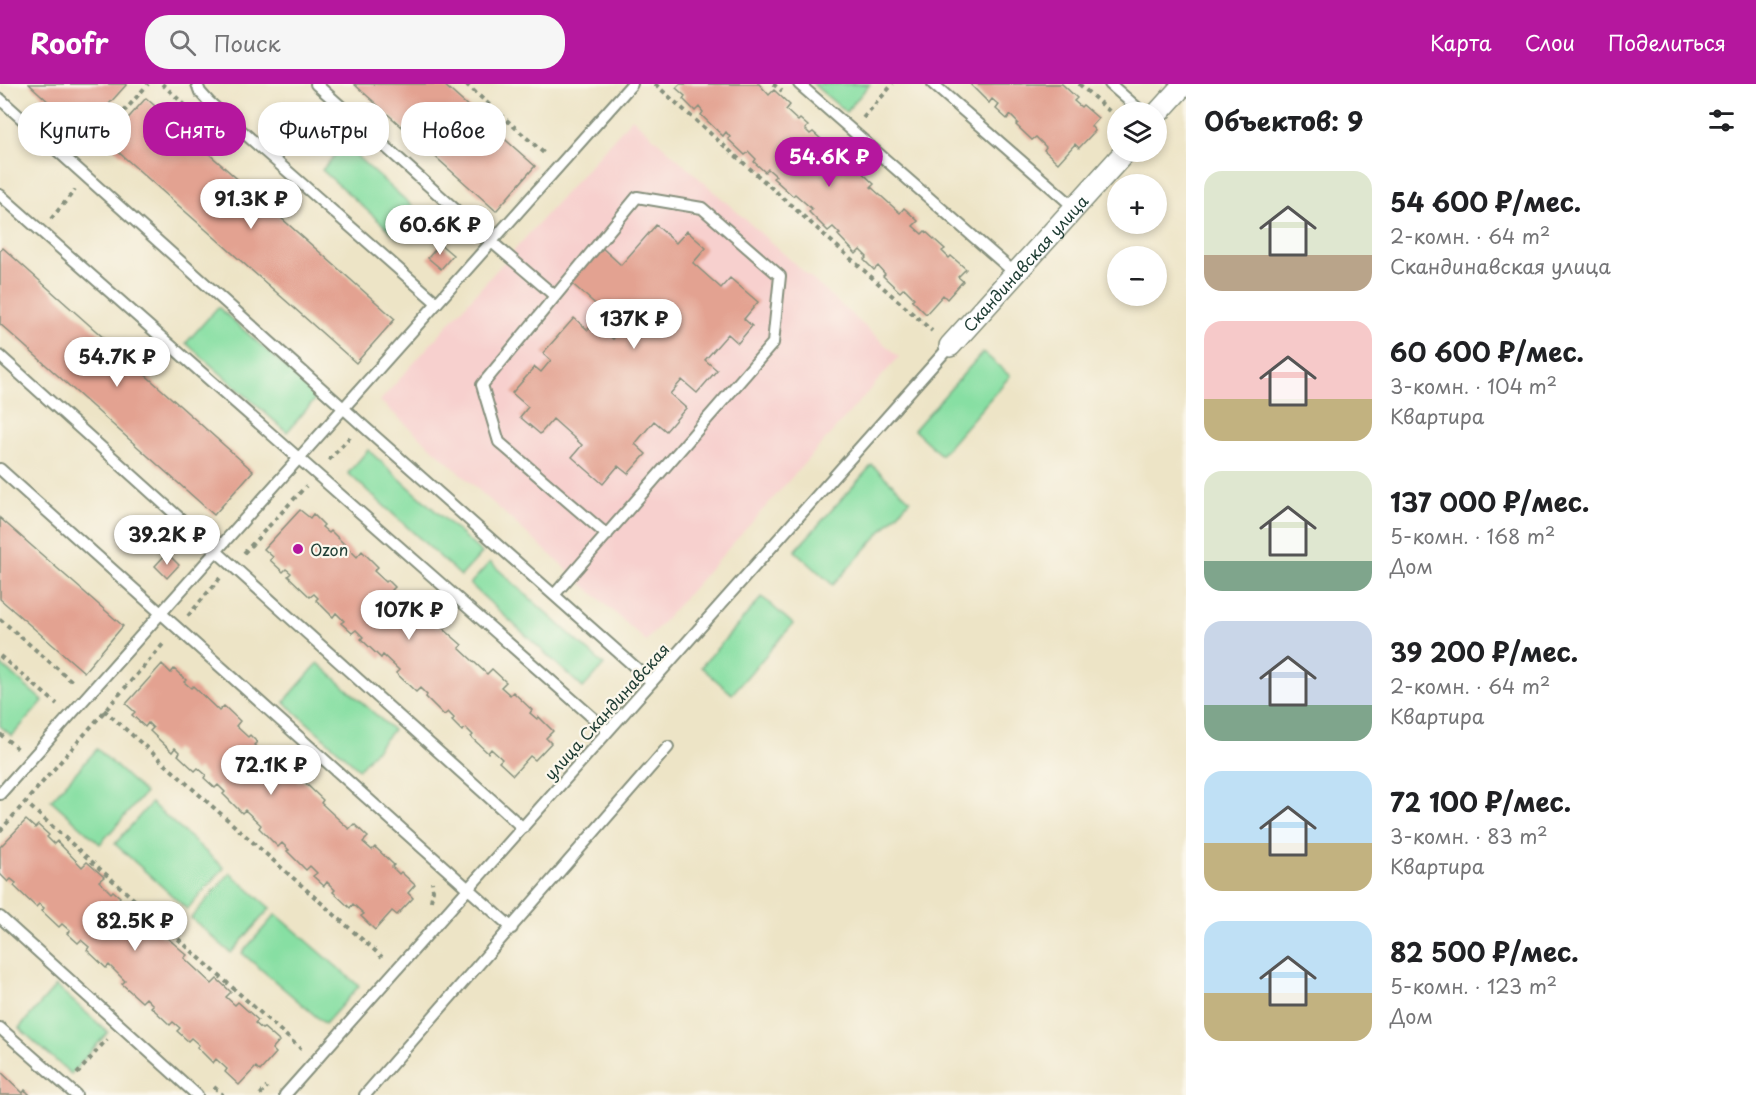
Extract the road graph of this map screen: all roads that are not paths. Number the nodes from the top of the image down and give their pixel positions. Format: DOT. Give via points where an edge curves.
graph roads {
  1 [pos="197,84"];
  2 [pos="316,84"];
  3 [pos="632,84"];
  4 [pos="799,84"];
  5 [pos="933,84"];
  6 [pos="1110,84"];
  7 [pos="1184,84"];
  8 [pos="0,99"];
  9 [pos="1131,102"];
  10 [pos="1167,103"];
  11 [pos="1116,162"];
  12 [pos="0,195"];
  13 [pos="1075,208"];
  14 [pos="491,242"];
  15 [pos="1016,274"];
  16 [pos="555,296"];
  17 [pos="437,303"];
  18 [pos="950,346"];
  19 [pos="0,356"];
  20 [pos="344,408"];
  21 [pos="299,458"];
  22 [pos="0,469"];
  23 [pos="607,535"];
  24 [pos="216,552"];
  25 [pos="554,595"];
  26 [pos="162,612"];
  27 [pos="652,682"];
  28 [pos="608,731"];
  29 [pos="668,747"];
  30 [pos="4,790"];
  31 [pos="522,828"];
  32 [pos="468,889"];
  33 [pos="0,917"];
  34 [pos="512,927"];
  35 [pos="0,1028"];
  36 [pos="76,1095"];
  37 [pos="197,1095"];
  38 [pos="285,1095"];
  39 [pos="365,1095"];
  1 -- 17 [label="lane" via="209,102"];
  2 -- 14 [label="lane"];
  3 -- 14 [label="lane"];
  4 -- 15 [label="lane"];
  5 -- 13 [label="lane"];
  6 -- 9 [label="lane"];
  7 -- 10 [label="street"];
  8 -- 20 [label="lane"];
  11 -- 13 [label="street, Скандинавская улица"];
  12 -- 21 [label="lane"];
  13 -- 15 [label="street, Скандинавская улица"];
  14 -- 16 [label="lane"];
  14 -- 17 [label="lane"];
  15 -- 18 [label="street, Скандинавская улица"];
  16 -- 23 [label="lane" via="482,385 499,442"];
  16 -- 23 [label="lane" via="637,197 702,208 780,276 773,343"];
  17 -- 20 [label="lane"];
  18 -- 27 [label="lane, улица Скандинавская"];
  19 -- 24 [label="lane"];
  20 -- 21 [label="lane"];
  20 -- 25 [label="lane"];
  21 -- 24 [label="lane"];
  21 -- 28 [label="lane"];
  22 -- 26 [label="lane"];
  23 -- 25 [label="lane"];
  24 -- 26 [label="lane"];
  24 -- 31 [label="lane"];
  25 -- 27 [label="lane"];
  26 -- 30 [label="lane"];
  26 -- 32 [label="lane"];
  27 -- 28 [label="lane, улица Скандинавская"];
  28 -- 31 [label="lane, улица Скандинавская"];
  29 -- 34 [label="lane"];
  31 -- 32 [label="lane, улица Скандинавская"];
  32 -- 34 [label="lane"];
  32 -- 38 [label="lane, улица Скандинавская"];
  33 -- 37 [label="lane"];
  34 -- 39 [label="lane"];
  35 -- 36 [label="lane"];
}
